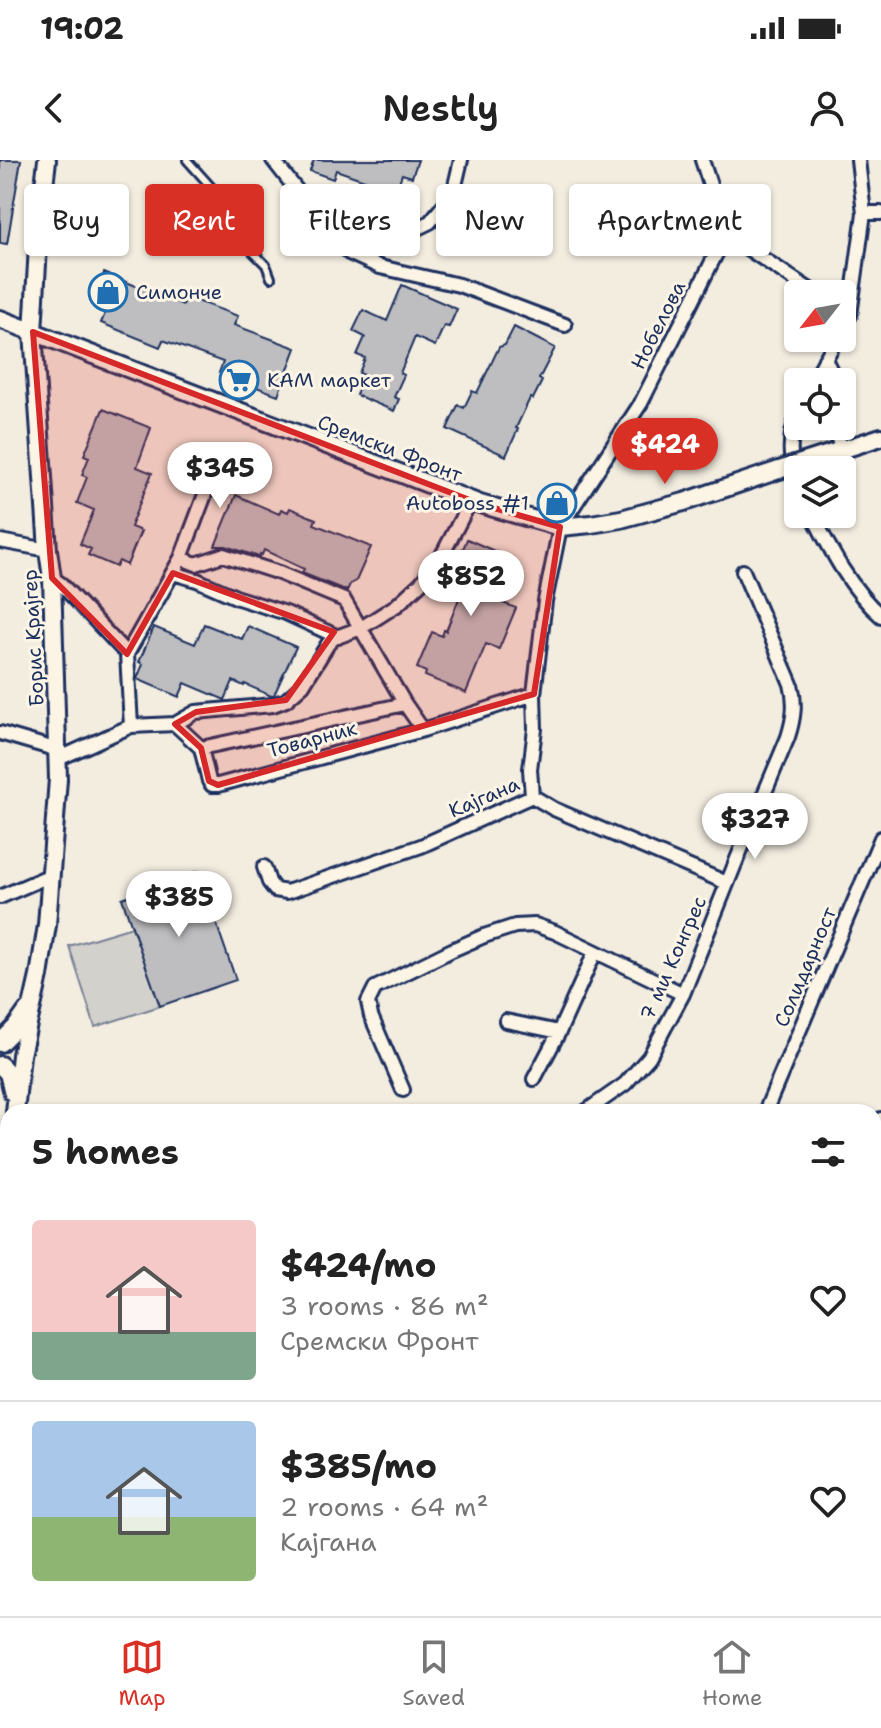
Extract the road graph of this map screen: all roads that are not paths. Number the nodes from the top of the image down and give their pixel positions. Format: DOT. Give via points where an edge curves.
graph roads {
  1 [pos="47,160"];
  2 [pos="187,160"];
  3 [pos="273,160"];
  4 [pos="461,160"];
  5 [pos="702,160"];
  6 [pos="858,160"];
  7 [pos="292,184"];
  8 [pos="710,184"];
  9 [pos="864,213"];
  10 [pos="881,213"];
  11 [pos="420,227"];
  12 [pos="356,256"];
  13 [pos="715,256"];
  14 [pos="759,256"];
  15 [pos="271,278"];
  16 [pos="795,280"];
  17 [pos="852,280"];
  18 [pos="0,319"];
  19 [pos="565,325"];
  20 [pos="33,332"];
  21 [pos="829,352"];
  22 [pos="825,359"];
  23 [pos="820,368"];
  24 [pos="830,368"];
  25 [pos="881,437"];
  26 [pos="838,440"];
  27 [pos="842,450"];
  28 [pos="215,468"];
  29 [pos="471,500"];
  30 [pos="560,527"];
  31 [pos="820,528"];
  32 [pos="0,541"];
  33 [pos="48,550"];
  34 [pos="181,558"];
  35 [pos="743,571"];
  36 [pos="173,573"];
  37 [pos="52,578"];
  38 [pos="881,616"];
  39 [pos="361,628"];
  40 [pos="338,637"];
  41 [pos="127,654"];
  42 [pos="534,694"];
  43 [pos="405,704"];
  44 [pos="130,705"];
  45 [pos="175,724"];
  46 [pos="146,725"];
  47 [pos="131,726"];
  48 [pos="423,730"];
  49 [pos="0,733"];
  50 [pos="201,748"];
  51 [pos="58,754"];
  52 [pos="532,796"];
  53 [pos="881,838"];
  54 [pos="264,867"];
  55 [pos="51,875"];
  56 [pos="727,883"];
  57 [pos="0,897"];
  58 [pos="595,952"];
  59 [pos="683,994"];
  60 [pos="32,1003"];
  61 [pos="506,1021"];
  62 [pos="559,1032"];
  63 [pos="0,1043"];
  64 [pos="0,1054"];
  65 [pos="21,1056"];
  66 [pos="0,1065"];
  67 [pos="534,1079"];
  68 [pos="403,1090"];
  69 [pos="14,1104"];
  70 [pos="16,1104"];
  71 [pos="596,1104"];
  72 [pos="768,1104"];
  1 -- 20 [label="street, Борис Крајгер"];
  2 -- 15 [label="lane" via="213,189 237,236 266,265"];
  3 -- 7 [label="street"];
  4 -- 11 [label="street" via="453,194"];
  5 -- 8 [label="street"];
  6 -- 9 [label="street"];
  9 -- 10 [label="street"];
  9 -- 17 [label="street"];
  12 -- 19 [label="street" via="380,267 459,285"];
  13 -- 30 [label="street, Нобелова" via="641,403"];
  14 -- 16 [label="street"];
  18 -- 20 [label="street, Сремски Фронт"];
  20 -- 29 [label="street, Сремски Фронт"];
  20 -- 33 [label="street, Борис Крајгер"];
  21 -- 22 [label="street"];
  22 -- 23 [label="street"];
  22 -- 24 [label="street"];
  25 -- 27 [label="street"];
  26 -- 27 [label="street"];
  27 -- 30 [label="street, Сремски Фронт, bridge" via="684,502 621,519"];
  28 -- 34 [label="street"];
  29 -- 30 [label="street, Сремски Фронт"];
  29 -- 39 [label="street" via="439,561 421,583"];
  30 -- 42 [label="street, Нобелова"];
  31 -- 38 [label="street" via="858,590"];
  32 -- 33 [label="street"];
  33 -- 37 [label="street, Борис Крајгер"];
  34 -- 36 [label="street"];
  34 -- 39 [label="street" via="196,564 223,555 279,573 344,600"];
  35 -- 56 [label="street, 7 ми Конгрес" via="795,701 788,737"];
  36 -- 40 [label="street"];
  36 -- 41 [label="street"];
  37 -- 41 [label="street"];
  37 -- 51 [label="street, Борис Крајгер"];
  39 -- 40 [label="street"];
  39 -- 43 [label="street"];
  40 -- 45 [label="street" via="286,700 196,712"];
  41 -- 44 [label="street"];
  42 -- 48 [label="street, Товарник"];
  42 -- 52 [label="street, Нобелова"];
  43 -- 48 [label="street"];
  43 -- 50 [label="street"];
  44 -- 46 [label="street"];
  44 -- 47 [label="street"];
  45 -- 46 [label="street"];
  45 -- 50 [label="street, Товарник"];
  46 -- 47 [label="street"];
  47 -- 51 [label="street"];
  48 -- 50 [label="street, Товарник" via="218,785 209,781"];
  49 -- 51 [label="street"];
  51 -- 55 [label="street, Борис Крајгер"];
  52 -- 54 [label="street, Кајгана" via="421,846 287,892 275,890"];
  52 -- 56 [label="street, Кајгана"];
  53 -- 72 [label="street, Солидарност"];
  55 -- 57 [label="street"];
  55 -- 60 [label="street, Борис Крајгер"];
  56 -- 59 [label="street, 7 ми Конгрес"];
  58 -- 59 [label="street"];
  58 -- 62 [label="street"];
  58 -- 68 [label="street" via="535,925 515,926 375,988 368,1002 371,1016"];
  59 -- 71 [label="street, 7 ми Конгрес" via="649,1057 625,1084"];
  60 -- 63 [label="street"];
  60 -- 65 [label="street, Борис Крајгер"];
  61 -- 62 [label="street"];
  62 -- 67 [label="street"];
  64 -- 65 [label="street"];
  65 -- 70 [label="street, Борис Крајгер"];
  66 -- 69 [label="street" via="11,1080"];
}
